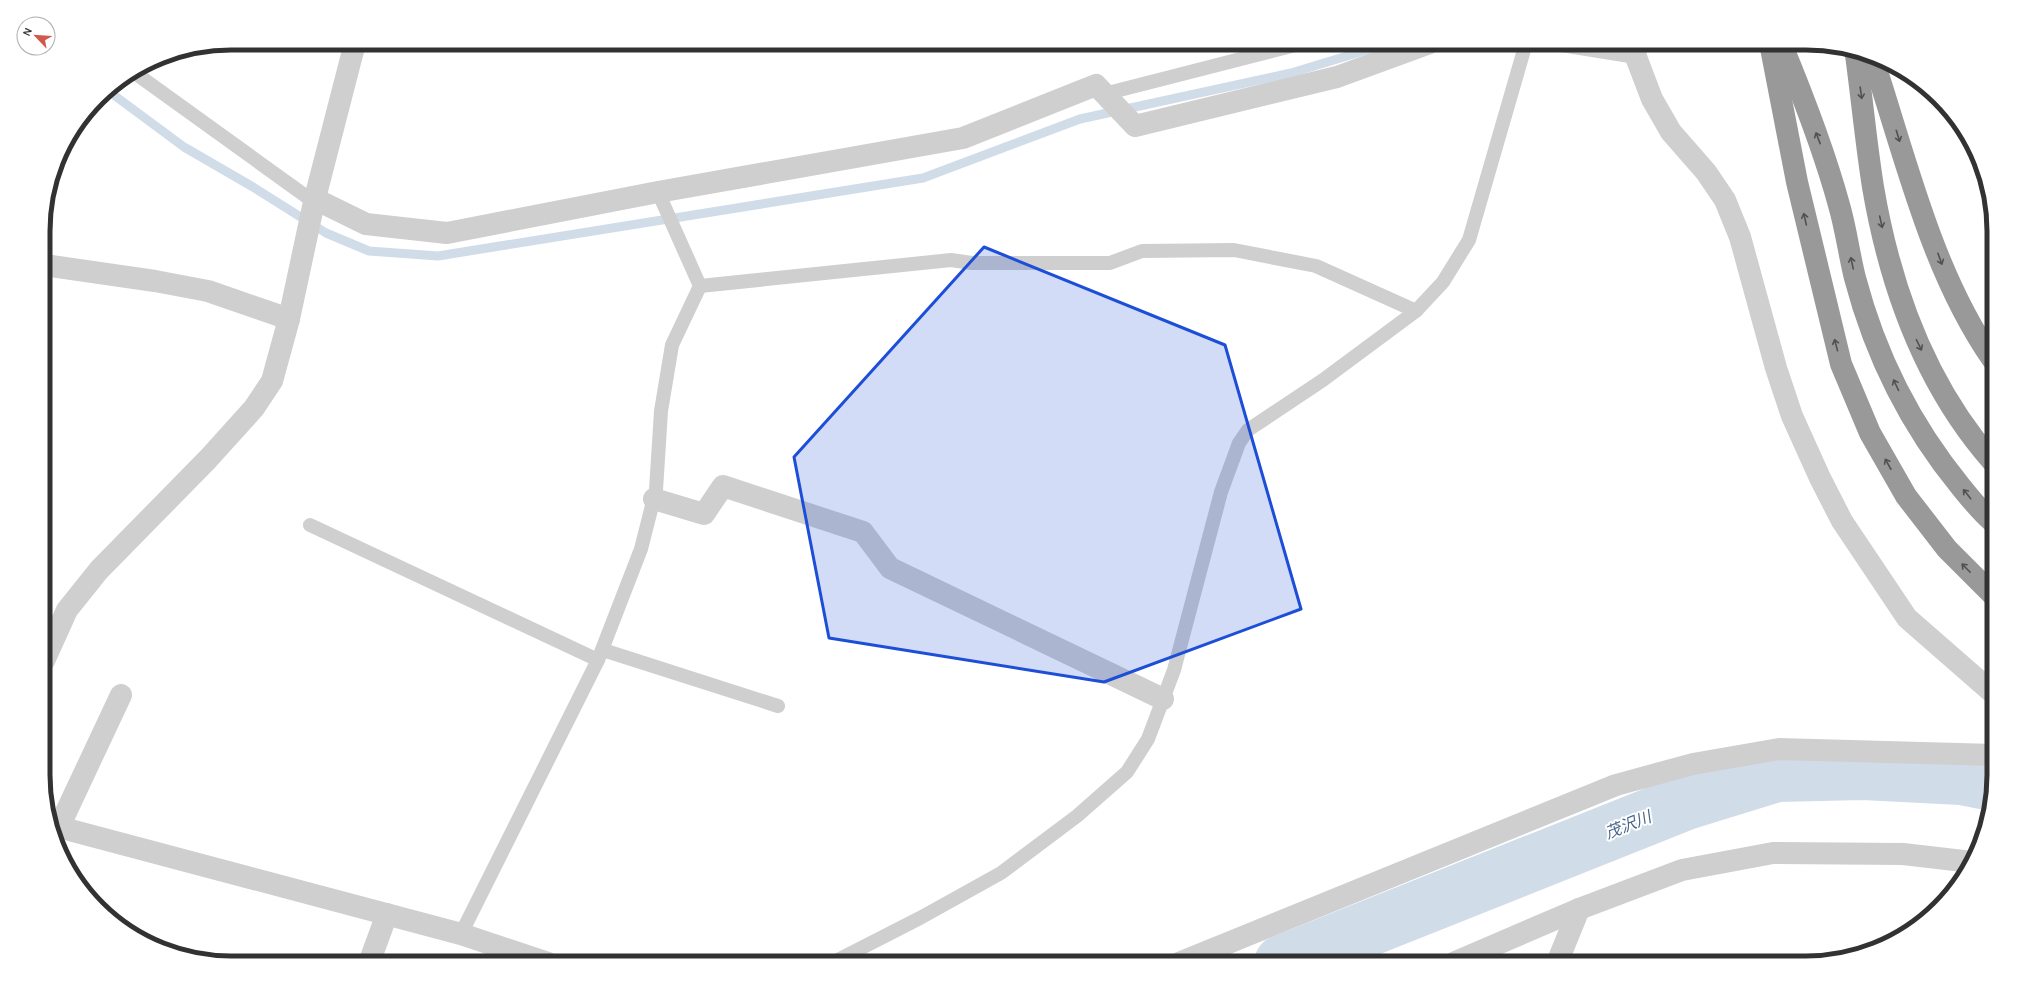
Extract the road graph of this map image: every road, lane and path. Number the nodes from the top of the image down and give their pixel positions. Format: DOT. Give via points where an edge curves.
graph roads {
  1 [pos="353,50"];
  2 [pos="1276,50"];
  3 [pos="1411,50"];
  4 [pos="1524,50"];
  5 [pos="1635,50"];
  6 [pos="1771,50"];
  7 [pos="1784,50"];
  8 [pos="1856,57"];
  9 [pos="1875,64"];
  10 [pos="138,76"];
  11 [pos="1104,94"];
  12 [pos="659,195"];
  13 [pos="315,200"];
  14 [pos="50,266"];
  15 [pos="700,286"];
  16 [pos="1416,311"];
  17 [pos="289,319"];
  18 [pos="1987,351"];
  19 [pos="1987,455"];
  20 [pos="654,499"];
  21 [pos="1987,517"];
  22 [pos="310,525"];
  23 [pos="1987,588"];
  24 [pos="50,648"];
  25 [pos="601,655"];
  26 [pos="1987,688"];
  27 [pos="121,695"];
  28 [pos="1163,699"];
  29 [pos="778,706"];
  30 [pos="1987,755"];
  31 [pos="56,823"];
  32 [pos="58,827"];
  33 [pos="1965,861"];
  34 [pos="1579,909"];
  35 [pos="387,914"];
  36 [pos="461,934"];
  37 [pos="372,956"];
  38 [pos="527,956"];
  39 [pos="846,956"];
  40 [pos="1196,956"];
  41 [pos="1469,956"];
  42 [pos="1560,956"];
  1 -- 13 [label="street"];
  2 -- 11 [label="lane"];
  3 -- 11 [label="street" via="1338,77 1136,126"];
  4 -- 16 [label="lane" via="1469,240 1443,282"];
  5 -- 26 [label="street" via="1652,99 1671,132 1706,172 1725,200 1740,237 1792,416 1842,521 1907,618"];
  23 -- 6 [label="highway, one-way" via="1947,549 1906,496 1870,433 1841,364 1797,182"];
  21 -- 7 [label="highway, one-way" via="1942,464 1903,402 1874,339 1855,279 1840,206 1820,144"];
  8 -- 19 [label="highway, one-way" via="1873,188 1909,324 1939,387"];
  9 -- 18 [label="highway, one-way" via="1945,272"];
  10 -- 13 [label="lane"];
  11 -- 12 [label="street" via="1096,85 963,138"];
  12 -- 13 [label="street" via="447,233 366,224"];
  12 -- 15 [label="lane"];
  13 -- 17 [label="street"];
  14 -- 17 [label="street" via="155,281 208,292"];
  15 -- 16 [label="lane" via="951,260 972,263 1110,263 1142,251 1234,250 1316,266"];
  15 -- 20 [label="lane" via="672,345 661,411"];
  16 -- 28 [label="lane" via="1323,380 1248,430 1239,443 1221,492 1174,670"];
  17 -- 24 [label="street" via="272,381 254,408 208,459 99,570 68,610"];
  20 -- 25 [label="lane" via="641,549"];
  20 -- 28 [label="street" via="704,514 723,486 863,532 890,568"];
  22 -- 25 [label="lane"];
  25 -- 29 [label="lane"];
  25 -- 36 [label="lane"];
  27 -- 31 [label="street"];
  28 -- 39 [label="lane" via="1148,739 1127,772 1077,816 1001,873"];
  30 -- 40 [label="street" via="1779,749 1693,764 1616,786"];
  32 -- 35 [label="street"];
  33 -- 34 [label="street" via="1903,854 1773,853 1682,870"];
  34 -- 41 [label="street"];
  34 -- 42 [label="street"];
  35 -- 36 [label="street"];
  35 -- 37 [label="street"];
  36 -- 38 [label="street"];
}
